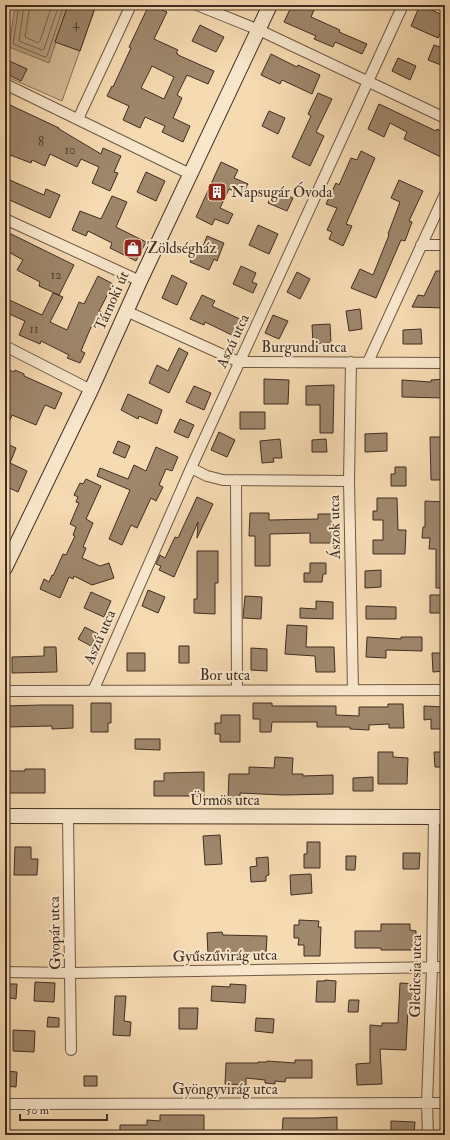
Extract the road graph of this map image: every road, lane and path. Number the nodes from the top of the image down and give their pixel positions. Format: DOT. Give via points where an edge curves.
graph roads {
  1 [pos="131,5"];
  2 [pos="197,5"];
  3 [pos="270,5"];
  4 [pos="403,5"];
  5 [pos="259,30"];
  6 [pos="369,82"];
  7 [pos="5,84"];
  8 [pos="445,118"];
  9 [pos="78,119"];
  10 [pos="190,174"];
  11 [pos="445,194"];
  12 [pos="5,219"];
  13 [pos="422,245"];
  14 [pos="445,245"];
  15 [pos="140,281"];
  16 [pos="126,311"];
  17 [pos="5,346"];
  18 [pos="239,362"];
  19 [pos="351,362"];
  20 [pos="368,362"];
  21 [pos="445,363"];
  22 [pos="91,390"];
  23 [pos="191,468"];
  24 [pos="236,480"];
  25 [pos="349,481"];
  26 [pos="5,568"];
  27 [pos="236,690"];
  28 [pos="353,690"];
  29 [pos="445,690"];
  30 [pos="92,691"];
  31 [pos="5,692"];
  32 [pos="5,816"];
  33 [pos="68,816"];
  34 [pos="439,817"];
  35 [pos="445,967"];
  36 [pos="432,968"];
  37 [pos="5,972"];
  38 [pos="70,973"];
  39 [pos="71,1050"];
  40 [pos="427,1103"];
  41 [pos="445,1103"];
  42 [pos="5,1104"];
  43 [pos="428,1135"];
  1 -- 9 [label="street"];
  2 -- 5 [label="street"];
  3 -- 5 [label="street, Tárnoki út"];
  4 -- 6 [label="street, Aszú utca"];
  5 -- 6 [label="street"];
  5 -- 10 [label="street, Tárnoki út"];
  6 -- 8 [label="street"];
  6 -- 18 [label="street, Aszú utca"];
  7 -- 9 [label="street"];
  9 -- 10 [label="street"];
  10 -- 15 [label="street, Tárnoki út"];
  11 -- 13 [label="street"];
  12 -- 15 [label="street"];
  13 -- 14 [label="street"];
  13 -- 20 [label="street"];
  15 -- 16 [label="street, Tárnoki út"];
  16 -- 18 [label="street, Burgundi utca"];
  16 -- 22 [label="street, Tárnoki út"];
  17 -- 22 [label="street"];
  18 -- 19 [label="street, Burgundi utca"];
  18 -- 23 [label="street, Aszú utca"];
  19 -- 20 [label="street, Burgundi utca"];
  19 -- 25 [label="street, Ászok utca"];
  20 -- 21 [label="street, Burgundi utca"];
  22 -- 26 [label="street, Tárnoki út"];
  23 -- 24 [label="street" via="223,480"];
  23 -- 30 [label="street, Aszú utca"];
  24 -- 25 [label="street"];
  24 -- 27 [label="street"];
  25 -- 28 [label="street, Ászok utca"];
  27 -- 28 [label="street, Bor utca"];
  27 -- 30 [label="street, Bor utca"];
  28 -- 29 [label="street, Bor utca"];
  30 -- 31 [label="street, Bor utca"];
  32 -- 33 [label="street, Ürmös utca"];
  33 -- 34 [label="street, Ürmös utca"];
  33 -- 38 [label="street, Gyopár utca"];
  34 -- 36 [label="street, Gledicsia utca"];
  35 -- 36 [label="street, Gyűszűvirág utca"];
  36 -- 38 [label="street, Gyűszűvirág utca"];
  36 -- 40 [label="street, Gledicsia utca"];
  37 -- 38 [label="street, Gyűszűvirág utca"];
  38 -- 39 [label="street, Gyopár utca"];
  40 -- 41 [label="street, Gyöngyvirág utca"];
  40 -- 42 [label="street, Gyöngyvirág utca"];
  40 -- 43 [label="street, Gledicsia utca"];
}
